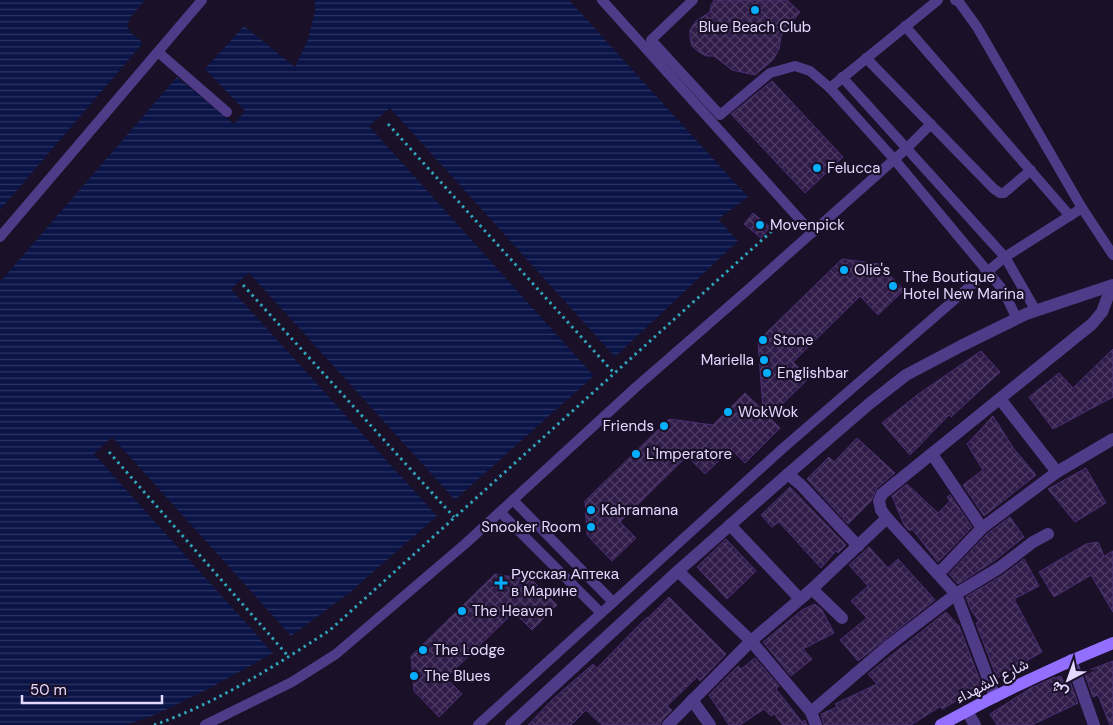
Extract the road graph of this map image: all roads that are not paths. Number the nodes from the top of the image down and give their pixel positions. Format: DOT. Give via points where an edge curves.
graph roads {
  1 [pos="202,0"];
  2 [pos="602,0"];
  3 [pos="693,0"];
  4 [pos="938,0"];
  5 [pos="955,0"];
  6 [pos="905,26"];
  7 [pos="158,52"];
  8 [pos="866,58"];
  9 [pos="842,77"];
  10 [pos="830,88"];
  11 [pos="226,112"];
  12 [pos="931,124"];
  13 [pos="906,149"];
  14 [pos="894,159"];
  15 [pos="1031,170"];
  16 [pos="1082,208"];
  17 [pos="1070,216"];
  18 [pos="812,233"];
  19 [pos="0,237"];
  20 [pos="1113,255"];
  21 [pos="1005,257"];
  22 [pos="988,271"];
  23 [pos="1112,285"];
  24 [pos="1036,311"];
  25 [pos="1017,319"];
  26 [pos="1000,399"];
  27 [pos="1113,439"];
  28 [pos="932,454"];
  29 [pos="1057,472"];
  30 [pos="788,474"];
  31 [pos="513,500"];
  32 [pos="500,512"];
  33 [pos="887,518"];
  34 [pos="730,525"];
  35 [pos="982,528"];
  36 [pos="1048,534"];
  37 [pos="858,546"];
  38 [pos="678,571"];
  39 [pos="936,572"];
  40 [pos="812,589"];
  41 [pos="956,594"];
  42 [pos="800,599"];
  43 [pos="613,602"];
  44 [pos="601,613"];
  45 [pos="842,618"];
  46 [pos="751,641"];
  47 [pos="1113,643"];
  48 [pos="1071,660"];
  49 [pos="994,697"];
  50 [pos="692,700"];
  51 [pos="967,711"];
  52 [pos="811,712"];
  53 [pos="206,725"];
  54 [pos="478,725"];
  55 [pos="511,725"];
  56 [pos="668,725"];
  57 [pos="710,725"];
  58 [pos="816,725"];
  59 [pos="941,725"];
  60 [pos="975,725"];
  61 [pos="1094,725"];
  1 -- 7 [label="lane"];
  2 -- 18 [label="lane"];
  3 -- 10 [label="lane" via="651,40 720,115 770,73 784,68 795,66 810,71"];
  4 -- 6 [label="lane"];
  5 -- 16 [label="lane" via="977,27"];
  6 -- 8 [label="lane"];
  6 -- 15 [label="lane"];
  7 -- 11 [label="lane"];
  7 -- 19 [label="lane"];
  8 -- 9 [label="lane"];
  8 -- 12 [label="lane"];
  9 -- 10 [label="lane"];
  9 -- 13 [label="lane"];
  10 -- 14 [label="lane"];
  12 -- 13 [label="lane"];
  12 -- 15 [label="lane" via="1000,192"];
  13 -- 14 [label="lane"];
  13 -- 21 [label="lane"];
  14 -- 18 [label="lane"];
  14 -- 22 [label="lane"];
  15 -- 17 [label="lane"];
  16 -- 17 [label="lane"];
  16 -- 20 [label="lane"];
  17 -- 21 [label="lane"];
  18 -- 31 [label="lane"];
  21 -- 22 [label="lane"];
  21 -- 24 [label="lane"];
  22 -- 25 [label="lane"];
  22 -- 43 [label="lane" via="782,449"];
  23 -- 24 [label="street"];
  23 -- 26 [label="street" via="1102,312 1092,324"];
  24 -- 25 [label="street"];
  25 -- 30 [label="street" via="906,375"];
  26 -- 28 [label="street"];
  26 -- 29 [label="street"];
  27 -- 29 [label="street"];
  28 -- 33 [label="street" via="882,494 879,501"];
  28 -- 35 [label="street"];
  29 -- 35 [label="street"];
  30 -- 34 [label="street"];
  30 -- 37 [label="street"];
  31 -- 32 [label="lane"];
  31 -- 43 [label="lane"];
  32 -- 44 [label="lane"];
  32 -- 53 [label="lane" via="336,654 292,682"];
  33 -- 37 [label="street"];
  33 -- 39 [label="street"];
  34 -- 38 [label="street"];
  34 -- 42 [label="street"];
  35 -- 39 [label="street" via="944,569"];
  36 -- 41 [label="street"];
  37 -- 40 [label="street"];
  38 -- 46 [label="street"];
  38 -- 55 [label="street"];
  39 -- 41 [label="street"];
  40 -- 42 [label="street"];
  40 -- 45 [label="street"];
  41 -- 49 [label="street"];
  41 -- 52 [label="street" via="886,647"];
  42 -- 46 [label="street"];
  43 -- 44 [label="lane"];
  44 -- 54 [label="lane"];
  46 -- 50 [label="street"];
  46 -- 52 [label="street"];
  47 -- 48 [label="street, شارع الشهداء"];
  48 -- 49 [label="street, شارع الشهداء"];
  48 -- 61 [label="street"];
  49 -- 51 [label="street, شارع الشهداء"];
  50 -- 56 [label="street"];
  50 -- 57 [label="street"];
  51 -- 59 [label="street, شارع الشهداء"];
  51 -- 60 [label="street"];
  52 -- 58 [label="street"];
}
